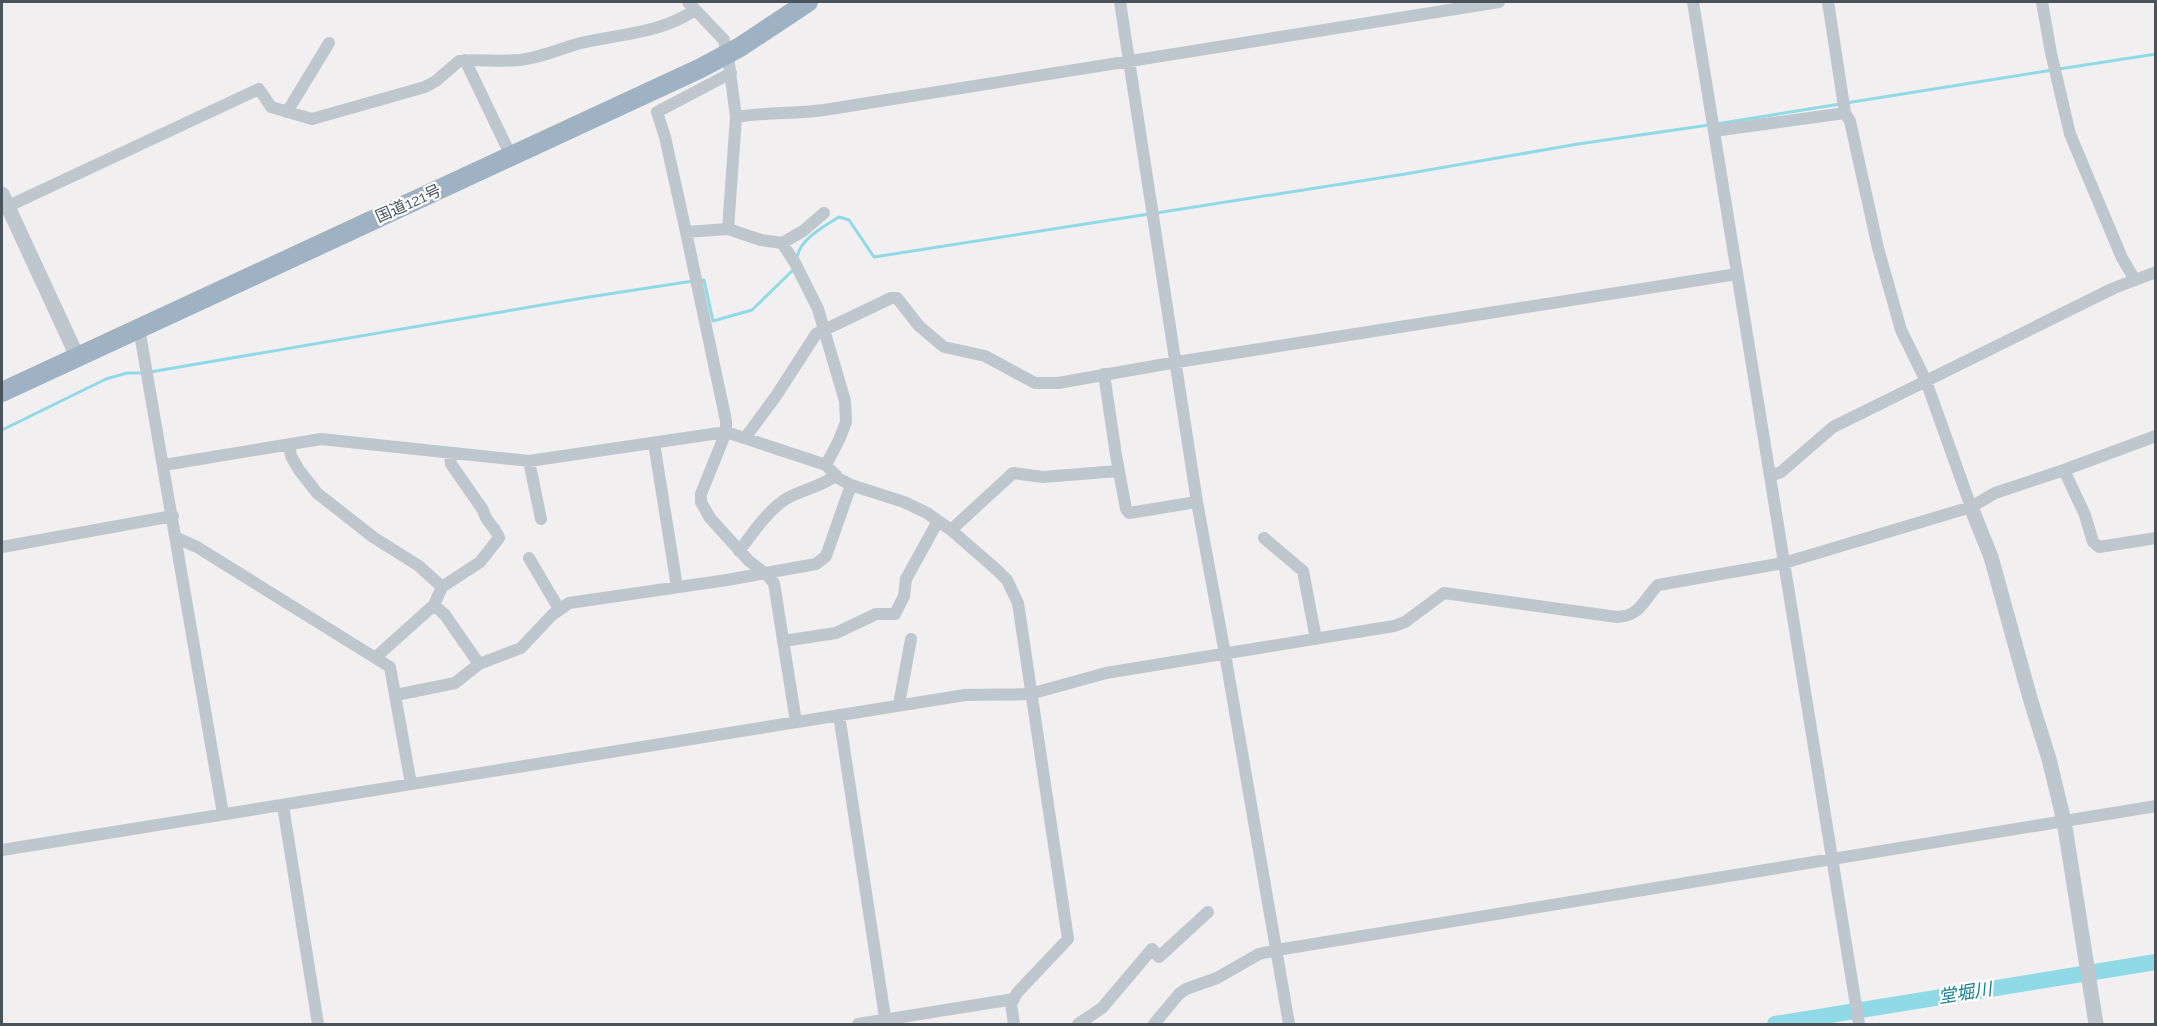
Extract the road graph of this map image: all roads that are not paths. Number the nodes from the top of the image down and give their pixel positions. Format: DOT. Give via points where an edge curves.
graph roads {
  1 [pos="808,2"];
  2 [pos="1120,2"];
  3 [pos="1499,2"];
  4 [pos="1693,2"];
  5 [pos="1828,2"];
  6 [pos="2042,2"];
  7 [pos="691,6"];
  8 [pos="329,43"];
  9 [pos="727,54"];
  10 [pos="465,60"];
  11 [pos="1129,60"];
  12 [pos="731,73"];
  13 [pos="1844,107"];
  14 [pos="287,112"];
  15 [pos="736,117"];
  16 [pos="1714,131"];
  17 [pos="511,156"];
  18 [pos="3,203"];
  19 [pos="824,213"];
  20 [pos="728,229"];
  21 [pos="686,232"];
  22 [pos="782,243"];
  23 [pos="2156,272"];
  24 [pos="1737,274"];
  25 [pos="2135,280"];
  26 [pos="139,328"];
  27 [pos="825,330"];
  28 [pos="77,356"];
  29 [pos="1177,362"];
  30 [pos="1104,374"];
  31 [pos="1926,381"];
  32 [pos="2,392"];
  33 [pos="726,432"];
  34 [pos="2156,436"];
  35 [pos="745,438"];
  36 [pos="654,443"];
  37 [pos="289,445"];
  38 [pos="450,453"];
  39 [pos="530,461"];
  40 [pos="164,465"];
  41 [pos="826,465"];
  42 [pos="2064,470"];
  43 [pos="1118,471"];
  44 [pos="836,476"];
  45 [pos="1770,476"];
  46 [pos="851,485"];
  47 [pos="1197,502"];
  48 [pos="1971,507"];
  49 [pos="173,516"];
  50 [pos="541,519"];
  51 [pos="938,521"];
  52 [pos="951,530"];
  53 [pos="177,538"];
  54 [pos="1264,538"];
  55 [pos="2156,538"];
  56 [pos="2,547"];
  57 [pos="739,551"];
  58 [pos="529,558"];
  59 [pos="1784,563"];
  60 [pos="765,574"];
  61 [pos="442,587"];
  62 [pos="677,587"];
  63 [pos="434,605"];
  64 [pos="559,609"];
  65 [pos="910,639"];
  66 [pos="1316,639"];
  67 [pos="783,641"];
  68 [pos="1226,654"];
  69 [pos="375,657"];
  70 [pos="479,664"];
  71 [pos="1030,694"];
  72 [pos="396,695"];
  73 [pos="902,705"];
  74 [pos="839,715"];
  75 [pos="796,722"];
  76 [pos="411,784"];
  77 [pos="283,806"];
  78 [pos="2156,806"];
  79 [pos="224,814"];
  80 [pos="2064,821"];
  81 [pos="2,850"];
  82 [pos="1832,860"];
  83 [pos="1208,912"];
  84 [pos="1276,950"];
  85 [pos="1014,999"];
  86 [pos="1857,1016"];
  87 [pos="885,1022"];
  88 [pos="318,1024"];
  89 [pos="858,1024"];
  90 [pos="1014,1024"];
  91 [pos="1078,1024"];
  92 [pos="1154,1024"];
  93 [pos="1289,1024"];
  94 [pos="2097,1024"];
  1 -- 9 [label="highway, 国道121号"];
  2 -- 11 [label="street"];
  3 -- 11 [label="street"];
  4 -- 16 [label="street"];
  5 -- 13 [label="street"];
  6 -- 25 [label="street" via="2070,134"];
  7 -- 9 [label="street" via="724,40"];
  7 -- 10 [label="street" via="681,19 666,26 578,44 534,58"];
  8 -- 14 [label="street"];
  9 -- 12 [label="street"];
  9 -- 17 [label="highway, 国道121号"];
  10 -- 14 [label="street" via="425,87 312,119"];
  10 -- 17 [label="street"];
  11 -- 15 [label="street" via="815,111"];
  11 -- 29 [label="street"];
  12 -- 15 [label="street"];
  12 -- 21 [label="street" via="657,112"];
  13 -- 16 [label="street"];
  13 -- 31 [label="street" via="1900,330"];
  14 -- 18 [label="street" via="268,105 259,89"];
  15 -- 20 [label="street"];
  16 -- 24 [label="street"];
  17 -- 26 [label="highway, 国道121号"];
  18 -- 28 [label="street"];
  19 -- 22 [label="street"];
  20 -- 21 [label="street"];
  20 -- 22 [label="street"];
  21 -- 33 [label="street"];
  22 -- 27 [label="street" via="810,290"];
  23 -- 25 [label="street"];
  24 -- 29 [label="street"];
  24 -- 45 [label="street"];
  25 -- 31 [label="street"];
  26 -- 28 [label="highway, 国道121号"];
  26 -- 40 [label="street"];
  27 -- 30 [label="street" via="897,298 918,326 944,347 986,356 1035,383"];
  27 -- 35 [label="street" via="816,334"];
  27 -- 41 [label="street" via="846,414"];
  28 -- 32 [label="highway, 国道121号"];
  29 -- 30 [label="street"];
  29 -- 47 [label="street"];
  30 -- 43 [label="street"];
  31 -- 45 [label="street" via="1833,427 1781,472"];
  31 -- 48 [label="street"];
  33 -- 35 [label="street"];
  33 -- 36 [label="street"];
  33 -- 57 [label="street" via="701,502"];
  34 -- 42 [label="street"];
  35 -- 41 [label="street"];
  36 -- 39 [label="street"];
  36 -- 62 [label="street"];
  37 -- 38 [label="street" via="321,439"];
  37 -- 40 [label="street"];
  37 -- 61 [label="street" via="299,470 317,493"];
  38 -- 39 [label="street"];
  38 -- 61 [label="street" via="451,464 499,538 480,562"];
  39 -- 50 [label="street"];
  40 -- 49 [label="street"];
  41 -- 44 [label="street"];
  42 -- 48 [label="street" via="1995,493"];
  42 -- 55 [label="street" via="2093,542 2099,547"];
  43 -- 47 [label="street" via="1129,513"];
  43 -- 52 [label="street" via="1043,477 1013,473"];
  44 -- 46 [label="street"];
  44 -- 57 [label="street" via="787,498"];
  45 -- 59 [label="street"];
  46 -- 51 [label="street" via="916,507"];
  46 -- 60 [label="street" via="826,556 810,566"];
  47 -- 68 [label="street"];
  48 -- 59 [label="street"];
  48 -- 80 [label="street" via="1991,557"];
  49 -- 53 [label="street"];
  49 -- 56 [label="street"];
  51 -- 52 [label="street"];
  51 -- 67 [label="street" via="906,579 904,596 895,614 876,614 836,633"];
  52 -- 71 [label="street" via="997,570 1014,592"];
  53 -- 69 [label="street"];
  53 -- 79 [label="street"];
  54 -- 66 [label="street" via="1303,571"];
  57 -- 60 [label="street"];
  58 -- 64 [label="street"];
  59 -- 66 [label="street" via="1658,585 1629,617 1444,593 1406,622"];
  59 -- 82 [label="street"];
  60 -- 62 [label="street"];
  60 -- 67 [label="street" via="774,583"];
  61 -- 63 [label="street"];
  62 -- 64 [label="street" via="573,602"];
  63 -- 69 [label="street"];
  63 -- 70 [label="street"];
  64 -- 70 [label="street" via="522,648"];
  65 -- 73 [label="street"];
  66 -- 68 [label="street"];
  67 -- 75 [label="street"];
  68 -- 71 [label="street" via="1106,673"];
  68 -- 84 [label="street"];
  69 -- 72 [label="street" via="391,670"];
  70 -- 72 [label="street" via="455,683"];
  71 -- 73 [label="street" via="965,695"];
  71 -- 85 [label="street" via="1068,939"];
  72 -- 76 [label="street"];
  73 -- 74 [label="street"];
  74 -- 75 [label="street"];
  74 -- 87 [label="street"];
  75 -- 76 [label="street"];
  76 -- 77 [label="street"];
  77 -- 79 [label="street"];
  77 -- 88 [label="street"];
  78 -- 80 [label="street"];
  79 -- 81 [label="street"];
  80 -- 82 [label="street"];
  80 -- 94 [label="street"];
  82 -- 84 [label="street"];
  82 -- 86 [label="street"];
  83 -- 91 [label="street" via="1160,957 1152,949 1101,1008"];
  84 -- 92 [label="street" via="1259,954 1217,978 1186,989"];
  84 -- 93 [label="street"];
  85 -- 87 [label="street"];
  85 -- 90 [label="street"];
  87 -- 89 [label="street"];
}
